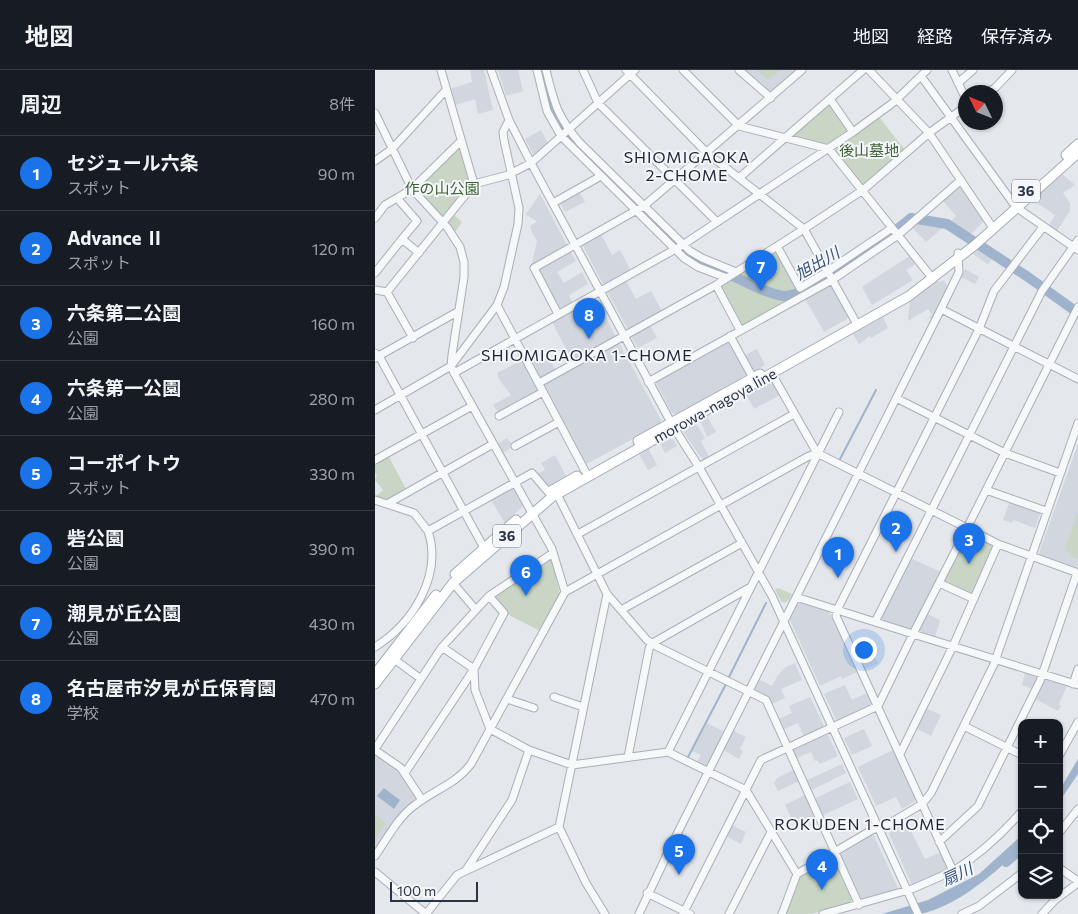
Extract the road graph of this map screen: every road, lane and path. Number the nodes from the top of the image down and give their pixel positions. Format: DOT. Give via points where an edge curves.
graph roads {
  1 [pos="441,70"];
  2 [pos="491,70"];
  3 [pos="537,70"];
  4 [pos="546,70"];
  5 [pos="583,70"];
  6 [pos="683,70"];
  7 [pos="739,70"];
  8 [pos="802,70"];
  9 [pos="863,70"];
  10 [pos="869,70"];
  11 [pos="927,70"];
  12 [pos="952,70"];
  13 [pos="973,70"];
  14 [pos="1012,70"];
  15 [pos="630,72"];
  16 [pos="921,76"];
  17 [pos="958,83"];
  18 [pos="998,85"];
  19 [pos="446,90"];
  20 [pos="771,98"];
  21 [pos="830,99"];
  22 [pos="897,99"];
  23 [pos="598,103"];
  24 [pos="958,112"];
  25 [pos="375,113"];
  26 [pos="951,118"];
  27 [pos="509,120"];
  28 [pos="739,126"];
  29 [pos="853,132"];
  30 [pos="565,133"];
  31 [pos="929,133"];
  32 [pos="786,138"];
  33 [pos="461,141"];
  34 [pos="1078,144"];
  35 [pos="392,149"];
  36 [pos="829,149"];
  37 [pos="1078,152"];
  38 [pos="707,153"];
  39 [pos="376,158"];
  40 [pos="531,162"];
  41 [pos="511,173"];
  42 [pos="601,176"];
  43 [pos="739,178"];
  44 [pos="675,180"];
  45 [pos="961,180"];
  46 [pos="474,184"];
  47 [pos="412,189"];
  48 [pos="863,190"];
  49 [pos="760,194"];
  50 [pos="397,198"];
  51 [pos="553,203"];
  52 [pos="1015,206"];
  53 [pos="641,209"];
  54 [pos="375,218"];
  55 [pos="442,222"];
  56 [pos="717,222"];
  57 [pos="992,226"];
  58 [pos="1043,227"];
  59 [pos="804,228"];
  60 [pos="895,231"];
  61 [pos="402,240"];
  62 [pos="1078,240"];
  63 [pos="575,245"];
  64 [pos="777,246"];
  65 [pos="679,247"];
  66 [pos="1076,248"];
  67 [pos="419,253"];
  68 [pos="959,255"];
  69 [pos="375,273"];
  70 [pos="731,275"];
  71 [pos="830,275"];
  72 [pos="931,277"];
  73 [pos="716,285"];
  74 [pos="375,290"];
  75 [pos="599,291"];
  76 [pos="387,292"];
  77 [pos="497,305"];
  78 [pos="941,310"];
  79 [pos="1076,310"];
  80 [pos="459,312"];
  81 [pos="558,314"];
  82 [pos="857,323"];
  83 [pos="979,329"];
  84 [pos="740,330"];
  85 [pos="624,336"];
  86 [pos="730,336"];
  87 [pos="413,338"];
  88 [pos="515,338"];
  89 [pos="1014,346"];
  90 [pos="376,356"];
  91 [pos="1049,364"];
  92 [pos="453,369"];
  93 [pos="772,374"];
  94 [pos="753,378"];
  95 [pos="1078,379"];
  96 [pos="648,382"];
  97 [pos="539,383"];
  98 [pos="543,392"];
  99 [pos="401,394"];
  100 [pos="895,398"];
  101 [pos="472,406"];
  102 [pos="375,410"];
  103 [pos="839,412"];
  104 [pos="794,414"];
  105 [pos="499,416"];
  106 [pos="934,417"];
  107 [pos="559,422"];
  108 [pos="1078,423"];
  109 [pos="672,426"];
  110 [pos="421,434"];
  111 [pos="969,435"];
  112 [pos="493,444"];
  113 [pos="515,446"];
  114 [pos="1005,453"];
  115 [pos="817,454"];
  116 [pos="375,460"];
  117 [pos="699,467"];
  118 [pos="585,471"];
  119 [pos="443,473"];
  120 [pos="858,473"];
  121 [pos="1060,473"];
  122 [pos="515,483"];
  123 [pos="986,490"];
  124 [pos="896,492"];
  125 [pos="553,493"];
  126 [pos="375,500"];
  127 [pos="387,504"];
  128 [pos="721,506"];
  129 [pos="931,510"];
  130 [pos="464,511"];
  131 [pos="1046,511"];
  132 [pos="531,512"];
  133 [pos="967,528"];
  134 [pos="429,531"];
  135 [pos="578,534"];
  136 [pos="742,543"];
  137 [pos="998,544"];
  138 [pos="484,548"];
  139 [pos="553,553"];
  140 [pos="1032,556"];
  141 [pos="758,572"];
  142 [pos="1078,573"];
  143 [pos="598,574"];
  144 [pos="453,583"];
  145 [pos="939,583"];
  146 [pos="750,588"];
  147 [pos="565,592"];
  148 [pos="607,594"];
  149 [pos="489,596"];
  150 [pos="796,597"];
  151 [pos="975,599"];
  152 [pos="476,610"];
  153 [pos="621,610"];
  154 [pos="837,610"];
  155 [pos="783,622"];
  156 [pos="875,622"];
  157 [pos="913,634"];
  158 [pos="651,644"];
  159 [pos="953,646"];
  160 [pos="375,647"];
  161 [pos="442,647"];
  162 [pos="394,659"];
  163 [pos="995,659"];
  164 [pos="474,669"];
  165 [pos="1078,669"];
  166 [pos="707,672"];
  167 [pos="375,674"];
  168 [pos="1042,674"];
  169 [pos="421,679"];
  170 [pos="375,684"];
  171 [pos="1075,685"];
  172 [pos="748,692"];
  173 [pos="554,697"];
  174 [pos="507,699"];
  175 [pos="878,706"];
  176 [pos="583,707"];
  177 [pos="534,708"];
  178 [pos="1078,722"];
  179 [pos="964,726"];
  180 [pos="832,728"];
  181 [pos="490,729"];
  182 [pos="787,748"];
  183 [pos="1007,748"];
  184 [pos="375,749"];
  185 [pos="1063,749"];
  186 [pos="529,750"];
  187 [pos="668,752"];
  188 [pos="1018,753"];
  189 [pos="899,754"];
  190 [pos="627,757"];
  191 [pos="572,765"];
  192 [pos="708,772"];
  193 [pos="405,773"];
  194 [pos="746,790"];
  195 [pos="422,800"];
  196 [pos="922,804"];
  197 [pos="1078,809"];
  198 [pos="1018,815"];
  199 [pos="559,827"];
  200 [pos="879,828"];
  201 [pos="1063,829"];
  202 [pos="771,832"];
  203 [pos="939,842"];
  204 [pos="835,852"];
  205 [pos="375,856"];
  206 [pos="466,870"];
  207 [pos="953,871"];
  208 [pos="1063,871"];
  209 [pos="375,872"];
  210 [pos="797,874"];
  211 [pos="1018,876"];
  212 [pos="1078,882"];
  213 [pos="647,893"];
  214 [pos="909,894"];
  215 [pos="859,905"];
  216 [pos="971,912"];
  217 [pos="686,913"];
  218 [pos="426,914"];
  219 [pos="605,914"];
  220 [pos="639,914"];
  221 [pos="729,914"];
  222 [pos="782,914"];
  223 [pos="823,914"];
  224 [pos="918,914"];
  225 [pos="962,914"];
  226 [pos="1042,914"];
  1 -- 19 [label="street"];
  2 -- 27 [label="street"];
  3 -- 30 [label="street" via="547,111"];
  4 -- 30 [label="street"];
  5 -- 23 [label="street"];
  6 -- 28 [label="street"];
  7 -- 20 [label="street"];
  8 -- 20 [label="street"];
  9 -- 21 [label="street"];
  10 -- 22 [label="street"];
  11 -- 16 [label="street"];
  12 -- 17 [label="street"];
  13 -- 17 [label="street"];
  14 -- 18 [label="street"];
  15 -- 23 [label="street"];
  15 -- 38 [label="street"];
  16 -- 22 [label="street"];
  16 -- 26 [label="street"];
  19 -- 33 [label="street"];
  19 -- 35 [label="street"];
  20 -- 28 [label="street"];
  21 -- 29 [label="street"];
  21 -- 32 [label="street"];
  22 -- 29 [label="street"];
  22 -- 31 [label="street"];
  23 -- 30 [label="street"];
  23 -- 44 [label="street"];
  24 -- 26 [label="street"];
  25 -- 35 [label="street"];
  26 -- 31 [label="street"];
  26 -- 52 [label="street"];
  27 -- 40 [label="street"];
  27 -- 41 [label="street" via="503,135"];
  28 -- 32 [label="street"];
  28 -- 38 [label="street"];
  29 -- 36 [label="street"];
  30 -- 40 [label="street"];
  30 -- 42 [label="street"];
  30 -- 53 [label="street"];
  31 -- 45 [label="street"];
  31 -- 48 [label="street"];
  32 -- 36 [label="street"];
  32 -- 43 [label="street"];
  33 -- 46 [label="street"];
  33 -- 47 [label="street"];
  34 -- 52 [label="main road, morowa-nagoya line / 36"];
  35 -- 39 [label="street"];
  35 -- 47 [label="street"];
  36 -- 48 [label="street"];
  36 -- 49 [label="street"];
  37 -- 52 [label="main road, morowa-nagoya line / 36"];
  38 -- 43 [label="street"];
  38 -- 44 [label="street"];
  40 -- 41 [label="street"];
  40 -- 51 [label="street"];
  41 -- 46 [label="street"];
  41 -- 77 [label="street" via="519,224"];
  42 -- 51 [label="street"];
  42 -- 53 [label="street"];
  43 -- 49 [label="street"];
  44 -- 53 [label="street"];
  44 -- 56 [label="street"];
  45 -- 57 [label="street"];
  45 -- 60 [label="street" via="917,219"];
  46 -- 55 [label="street"];
  47 -- 50 [label="street"];
  47 -- 55 [label="street"];
  48 -- 59 [label="street"];
  48 -- 60 [label="street"];
  49 -- 56 [label="street"];
  49 -- 59 [label="street"];
  50 -- 54 [label="street"];
  50 -- 61 [label="street" via="417,220"];
  51 -- 63 [label="street"];
  52 -- 57 [label="main road, morowa-nagoya line / 36"];
  52 -- 58 [label="street"];
  53 -- 63 [label="street"];
  53 -- 65 [label="street"];
  55 -- 67 [label="street"];
  55 -- 80 [label="street" via="457,241 464,262"];
  56 -- 65 [label="street"];
  57 -- 68 [label="main road, morowa-nagoya line / 36"];
  58 -- 66 [label="street"];
  58 -- 83 [label="street" via="994,291"];
  59 -- 64 [label="street"];
  59 -- 71 [label="street"];
  60 -- 71 [label="street"];
  60 -- 72 [label="street"];
  61 -- 67 [label="street"];
  61 -- 69 [label="street"];
  62 -- 66 [label="street"];
  63 -- 75 [label="street"];
  63 -- 81 [label="street" via="533,268"];
  64 -- 70 [label="street"];
  64 -- 71 [label="street" via="800,288"];
  65 -- 70 [label="street"];
  65 -- 75 [label="street"];
  66 -- 89 [label="street" via="1044,289"];
  67 -- 76 [label="street"];
  68 -- 72 [label="main road, morowa-nagoya line / 36"];
  68 -- 78 [label="street" via="959,272"];
  70 -- 73 [label="street"];
  71 -- 82 [label="street"];
  71 -- 84 [label="street"];
  72 -- 82 [label="main road, morowa-nagoya line / 36" via="909,296"];
  73 -- 84 [label="street"];
  73 -- 85 [label="street"];
  74 -- 76 [label="street"];
  75 -- 81 [label="street"];
  75 -- 85 [label="street"];
  76 -- 87 [label="street"];
  77 -- 88 [label="street"];
  77 -- 92 [label="street"];
  78 -- 83 [label="street"];
  78 -- 100 [label="street"];
  79 -- 91 [label="street"];
  80 -- 87 [label="street"];
  80 -- 92 [label="street"];
  81 -- 88 [label="street"];
  82 -- 93 [label="main road, morowa-nagoya line / 36"];
  82 -- 94 [label="main road, morowa-nagoya line / 36"];
  83 -- 89 [label="street"];
  83 -- 106 [label="street"];
  84 -- 86 [label="street"];
  85 -- 96 [label="street"];
  85 -- 97 [label="street"];
  86 -- 94 [label="street"];
  86 -- 96 [label="street"];
  87 -- 90 [label="street"];
  88 -- 92 [label="street"];
  88 -- 97 [label="street"];
  89 -- 91 [label="street"];
  89 -- 111 [label="street"];
  90 -- 99 [label="street"];
  91 -- 95 [label="street"];
  91 -- 114 [label="street"];
  92 -- 99 [label="street"];
  92 -- 101 [label="street"];
  93 -- 104 [label="street"];
  93 -- 109 [label="main road, morowa-nagoya line / 36"];
  94 -- 109 [label="main road, morowa-nagoya line / 36"];
  96 -- 109 [label="street"];
  97 -- 98 [label="street"];
  98 -- 105 [label="street"];
  98 -- 107 [label="street"];
  99 -- 102 [label="street"];
  99 -- 110 [label="street"];
  100 -- 106 [label="street"];
  100 -- 120 [label="street"];
  101 -- 110 [label="street"];
  101 -- 112 [label="street"];
  103 -- 115 [label="street"];
  104 -- 115 [label="street"];
  104 -- 117 [label="street"];
  106 -- 111 [label="street"];
  106 -- 124 [label="street"];
  107 -- 113 [label="street"];
  107 -- 118 [label="street"];
  108 -- 121 [label="street"];
  109 -- 117 [label="street"];
  109 -- 118 [label="main road, morowa-nagoya line / 36"];
  109 -- 125 [label="main road, morowa-nagoya line / 36"];
  110 -- 116 [label="street"];
  110 -- 119 [label="street"];
  111 -- 114 [label="street"];
  111 -- 129 [label="street"];
  112 -- 119 [label="street"];
  112 -- 122 [label="street"];
  114 -- 121 [label="street"];
  114 -- 123 [label="street"];
  115 -- 120 [label="street"];
  115 -- 128 [label="street"];
  115 -- 141 [label="street"];
  117 -- 128 [label="street"];
  117 -- 135 [label="street"];
  118 -- 125 [label="main road, morowa-nagoya line / 36"];
  119 -- 127 [label="street"];
  119 -- 130 [label="street"];
  120 -- 124 [label="street"];
  120 -- 150 [label="street"];
  121 -- 131 [label="street"];
  122 -- 125 [label="street" via="532,473"];
  122 -- 130 [label="street"];
  122 -- 132 [label="street"];
  123 -- 131 [label="street"];
  123 -- 133 [label="street"];
  124 -- 129 [label="street"];
  124 -- 154 [label="street"];
  125 -- 132 [label="main road, morowa-nagoya line / 36"];
  125 -- 135 [label="street"];
  126 -- 127 [label="street"];
  127 -- 134 [label="street" via="414,513"];
  128 -- 136 [label="street"];
  128 -- 143 [label="street"];
  129 -- 133 [label="street"];
  129 -- 156 [label="street"];
  130 -- 134 [label="street"];
  130 -- 138 [label="street"];
  131 -- 140 [label="street"];
  132 -- 138 [label="main road, morowa-nagoya line / 36"];
  132 -- 139 [label="street"];
  132 -- 144 [label="main road, morowa-nagoya line / 36"];
  133 -- 137 [label="street"];
  133 -- 145 [label="street"];
  134 -- 160 [label="street" via="432,562 420,601 396,631"];
  135 -- 143 [label="street"];
  136 -- 141 [label="street"];
  136 -- 153 [label="street"];
  137 -- 140 [label="street"];
  137 -- 151 [label="street"];
  138 -- 167 [label="main road, morowa-nagoya line / 36" via="447,581"];
  139 -- 147 [label="street"];
  139 -- 149 [label="street"];
  140 -- 142 [label="street"];
  140 -- 163 [label="street"];
  141 -- 146 [label="street"];
  141 -- 155 [label="street"];
  142 -- 168 [label="street"];
  143 -- 147 [label="street"];
  143 -- 148 [label="street"];
  144 -- 152 [label="street"];
  144 -- 162 [label="main road, morowa-nagoya line / 36"];
  145 -- 151 [label="street"];
  145 -- 157 [label="street"];
  146 -- 158 [label="street"];
  146 -- 166 [label="street"];
  147 -- 174 [label="street"];
  148 -- 153 [label="street"];
  148 -- 176 [label="street"];
  149 -- 152 [label="street"];
  149 -- 164 [label="street" via="504,613"];
  150 -- 154 [label="street"];
  150 -- 155 [label="street"];
  151 -- 159 [label="street"];
  152 -- 161 [label="street"];
  153 -- 158 [label="street"];
  154 -- 156 [label="street"];
  154 -- 175 [label="street" via="838,621"];
  155 -- 172 [label="street"];
  155 -- 180 [label="street"];
  156 -- 157 [label="street"];
  157 -- 159 [label="street"];
  157 -- 175 [label="street"];
  158 -- 166 [label="street"];
  158 -- 190 [label="street"];
  159 -- 163 [label="street"];
  159 -- 189 [label="street"];
  161 -- 164 [label="street"];
  161 -- 169 [label="street"];
  162 -- 169 [label="street"];
  162 -- 170 [label="main road, morowa-nagoya line / 36"];
  163 -- 168 [label="street"];
  163 -- 179 [label="street"];
  164 -- 181 [label="street" via="475,690"];
  164 -- 193 [label="street"];
  165 -- 171 [label="street"];
  166 -- 172 [label="street"];
  166 -- 187 [label="street"];
  168 -- 171 [label="street"];
  168 -- 183 [label="street"];
  169 -- 184 [label="street"];
  172 -- 182 [label="street" via="766,700"];
  172 -- 192 [label="street"];
  173 -- 176 [label="street"];
  174 -- 177 [label="street"];
  174 -- 181 [label="street"];
  175 -- 180 [label="street"];
  175 -- 189 [label="street"];
  176 -- 191 [label="street"];
  178 -- 185 [label="street"];
  179 -- 183 [label="street"];
  179 -- 196 [label="street" via="931,793"];
  180 -- 182 [label="street"];
  180 -- 200 [label="street"];
  181 -- 186 [label="street"];
  181 -- 195 [label="street" via="461,776"];
  182 -- 194 [label="street" via="761,760"];
  182 -- 204 [label="street"];
  183 -- 188 [label="street"];
  183 -- 203 [label="street" via="978,806"];
  184 -- 193 [label="street"];
  186 -- 191 [label="street"];
  186 -- 206 [label="street" via="512,800"];
  187 -- 190 [label="street"];
  187 -- 192 [label="street"];
  189 -- 196 [label="street"];
  190 -- 191 [label="street"];
  191 -- 199 [label="street"];
  192 -- 194 [label="street"];
  192 -- 213 [label="street"];
  193 -- 195 [label="street"];
  194 -- 202 [label="street"];
  194 -- 217 [label="street"];
  195 -- 205 [label="street" via="402,818"];
  196 -- 200 [label="street"];
  196 -- 203 [label="street"];
  197 -- 201 [label="street"];
  198 -- 207 [label="street" via="985,848"];
  199 -- 206 [label="street"];
  199 -- 219 [label="street"];
  200 -- 204 [label="street"];
  200 -- 214 [label="street"];
  202 -- 210 [label="street"];
  202 -- 221 [label="street"];
  203 -- 207 [label="street"];
  204 -- 210 [label="street"];
  204 -- 215 [label="street"];
  206 -- 218 [label="street" via="457,875"];
  207 -- 214 [label="street"];
  208 -- 212 [label="street"];
  209 -- 218 [label="street"];
  210 -- 222 [label="street"];
  211 -- 216 [label="street"];
  212 -- 226 [label="street"];
  213 -- 217 [label="street"];
  213 -- 220 [label="street"];
  214 -- 215 [label="street"];
  214 -- 224 [label="street"];
  215 -- 223 [label="street"];
  216 -- 225 [label="street"];
}
